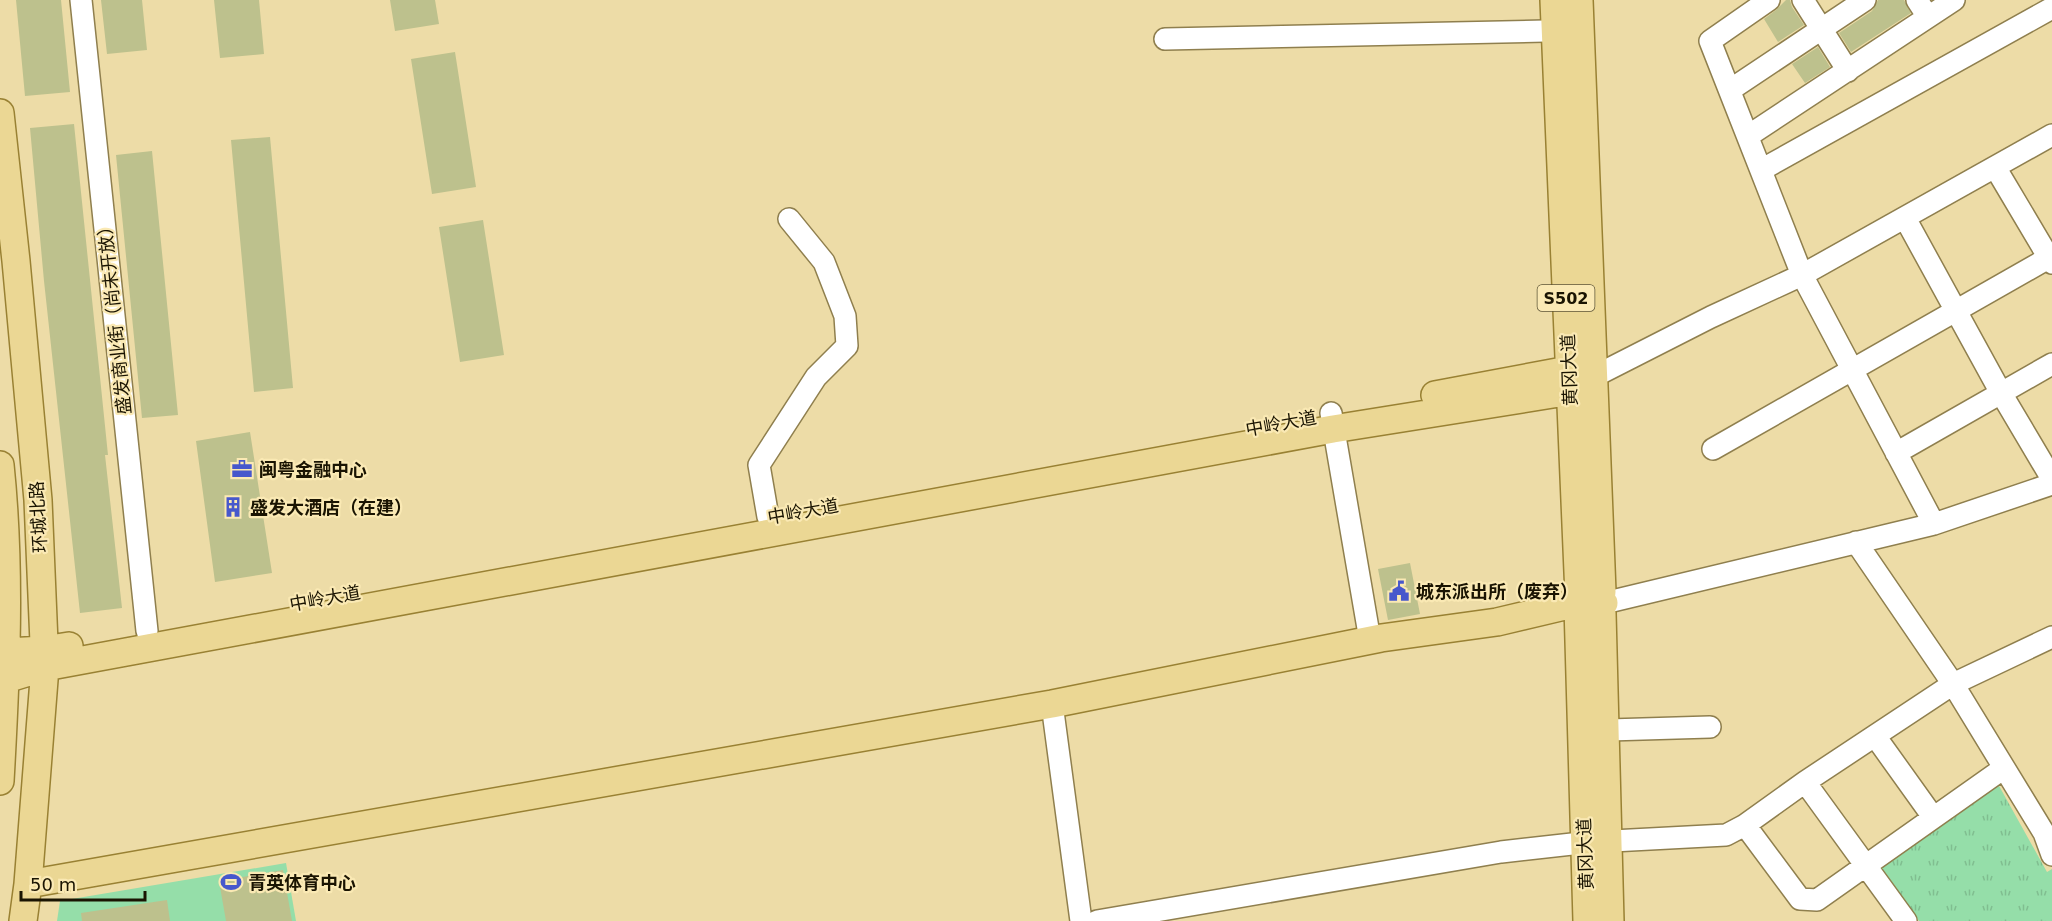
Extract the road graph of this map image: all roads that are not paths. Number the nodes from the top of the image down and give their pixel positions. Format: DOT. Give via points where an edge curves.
graph roads {
  1 [pos="81,0"];
  2 [pos="1554,0"];
  3 [pos="1579,0"];
  4 [pos="1769,0"];
  5 [pos="1803,0"];
  6 [pos="1865,0"];
  7 [pos="1954,0"];
  8 [pos="2052,8"];
  9 [pos="1923,9"];
  10 [pos="1822,29"];
  11 [pos="1545,31"];
  12 [pos="1165,39"];
  13 [pos="1848,71"];
  14 [pos="1730,90"];
  15 [pos="0,113"];
  16 [pos="2052,135"];
  17 [pos="1748,136"];
  18 [pos="1995,168"];
  19 [pos="1761,170"];
  20 [pos="1905,218"];
  21 [pos="789,219"];
  22 [pos="2051,259"];
  23 [pos="1802,275"];
  24 [pos="1956,311"];
  25 [pos="2052,364"];
  26 [pos="1852,370"];
  27 [pos="1595,376"];
  28 [pos="1564,382"];
  29 [pos="2001,393"];
  30 [pos="1332,421"];
  31 [pos="1713,449"];
  32 [pos="1896,453"];
  33 [pos="0,465"];
  34 [pos="2052,479"];
  35 [pos="2052,484"];
  36 [pos="768,517"];
  37 [pos="1934,524"];
  38 [pos="1856,542"];
  39 [pos="1593,602"];
  40 [pos="147,631"];
  41 [pos="2052,637"];
  42 [pos="1370,640"];
  43 [pos="3,650"];
  44 [pos="44,659"];
  45 [pos="6,679"];
  46 [pos="1953,684"];
  47 [pos="1052,705"];
  48 [pos="1710,727"];
  49 [pos="1609,730"];
  50 [pos="1875,736"];
  51 [pos="2004,768"];
  52 [pos="0,781"];
  53 [pos="1805,782"];
  54 [pos="1933,817"];
  55 [pos="1745,825"];
  56 [pos="1612,841"];
  57 [pos="1581,843"];
  58 [pos="2052,855"];
  59 [pos="1866,865"];
  60 [pos="28,885"];
  61 [pos="23,921"];
  62 [pos="1081,921"];
  63 [pos="1097,921"];
  64 [pos="1587,921"];
  65 [pos="1610,921"];
  66 [pos="1906,921"];
  1 -- 40 [label="street, 盛发商业街（尚未开放）"];
  2 -- 39 [label="main road, 黄冈大道 / S502"];
  3 -- 39 [label="main road, 黄冈大道 / S502"];
  4 -- 14 [label="street" via="1710,41"];
  5 -- 10 [label="street"];
  6 -- 10 [label="street"];
  7 -- 9 [label="street"];
  8 -- 19 [label="street"];
  9 -- 13 [label="street"];
  10 -- 13 [label="street"];
  10 -- 14 [label="street"];
  11 -- 12 [label="street"];
  13 -- 17 [label="street"];
  14 -- 17 [label="street"];
  15 -- 44 [label="main road, 环城北路" via="38,500"];
  16 -- 18 [label="street"];
  17 -- 19 [label="street"];
  18 -- 20 [label="street"];
  18 -- 22 [label="street"];
  19 -- 23 [label="street"];
  20 -- 23 [label="street"];
  20 -- 24 [label="street"];
  21 -- 36 [label="street" via="824,262 845,316 847,346 816,377 759,465"];
  22 -- 24 [label="street"];
  23 -- 26 [label="street"];
  23 -- 27 [label="street"];
  24 -- 26 [label="street"];
  24 -- 29 [label="street"];
  25 -- 29 [label="street"];
  26 -- 31 [label="street"];
  26 -- 32 [label="street"];
  28 -- 30 [label="main road, 中岭大道"];
  29 -- 32 [label="street"];
  29 -- 34 [label="street"];
  30 -- 36 [label="main road, 中岭大道"];
  30 -- 42 [label="street"];
  30 -- 44 [label="main road, 中岭大道"];
  32 -- 37 [label="street"];
  33 -- 43 [label="main road, 环城北路"];
  35 -- 37 [label="street"];
  36 -- 40 [label="main road, 中岭大道"];
  37 -- 38 [label="street"];
  38 -- 39 [label="street"];
  38 -- 46 [label="street"];
  39 -- 42 [label="main road" via="1497,622"];
  39 -- 64 [label="main road, 黄冈大道 / S502"];
  39 -- 65 [label="main road, 黄冈大道 / S502"];
  40 -- 44 [label="main road, 中岭大道"];
  41 -- 46 [label="street"];
  42 -- 47 [label="main road"];
  43 -- 44 [label="main road"];
  43 -- 45 [label="main road, 环城北路"];
  44 -- 45 [label="main road"];
  44 -- 60 [label="main road, 环城北路"];
  45 -- 52 [label="main road, 环城北路"];
  46 -- 50 [label="street"];
  46 -- 51 [label="street"];
  47 -- 60 [label="main road"];
  47 -- 62 [label="street"];
  48 -- 49 [label="street"];
  50 -- 53 [label="street"];
  50 -- 54 [label="street"];
  51 -- 54 [label="street"];
  51 -- 58 [label="street" via="2044,833"];
  53 -- 55 [label="street"];
  53 -- 59 [label="street"];
  54 -- 59 [label="street"];
  55 -- 56 [label="street" via="1726,835"];
  55 -- 59 [label="street" via="1800,899 1817,900"];
  57 -- 63 [label="street" via="1501,852"];
  59 -- 66 [label="street"];
  60 -- 61 [label="main road, 环城北路"];
}
